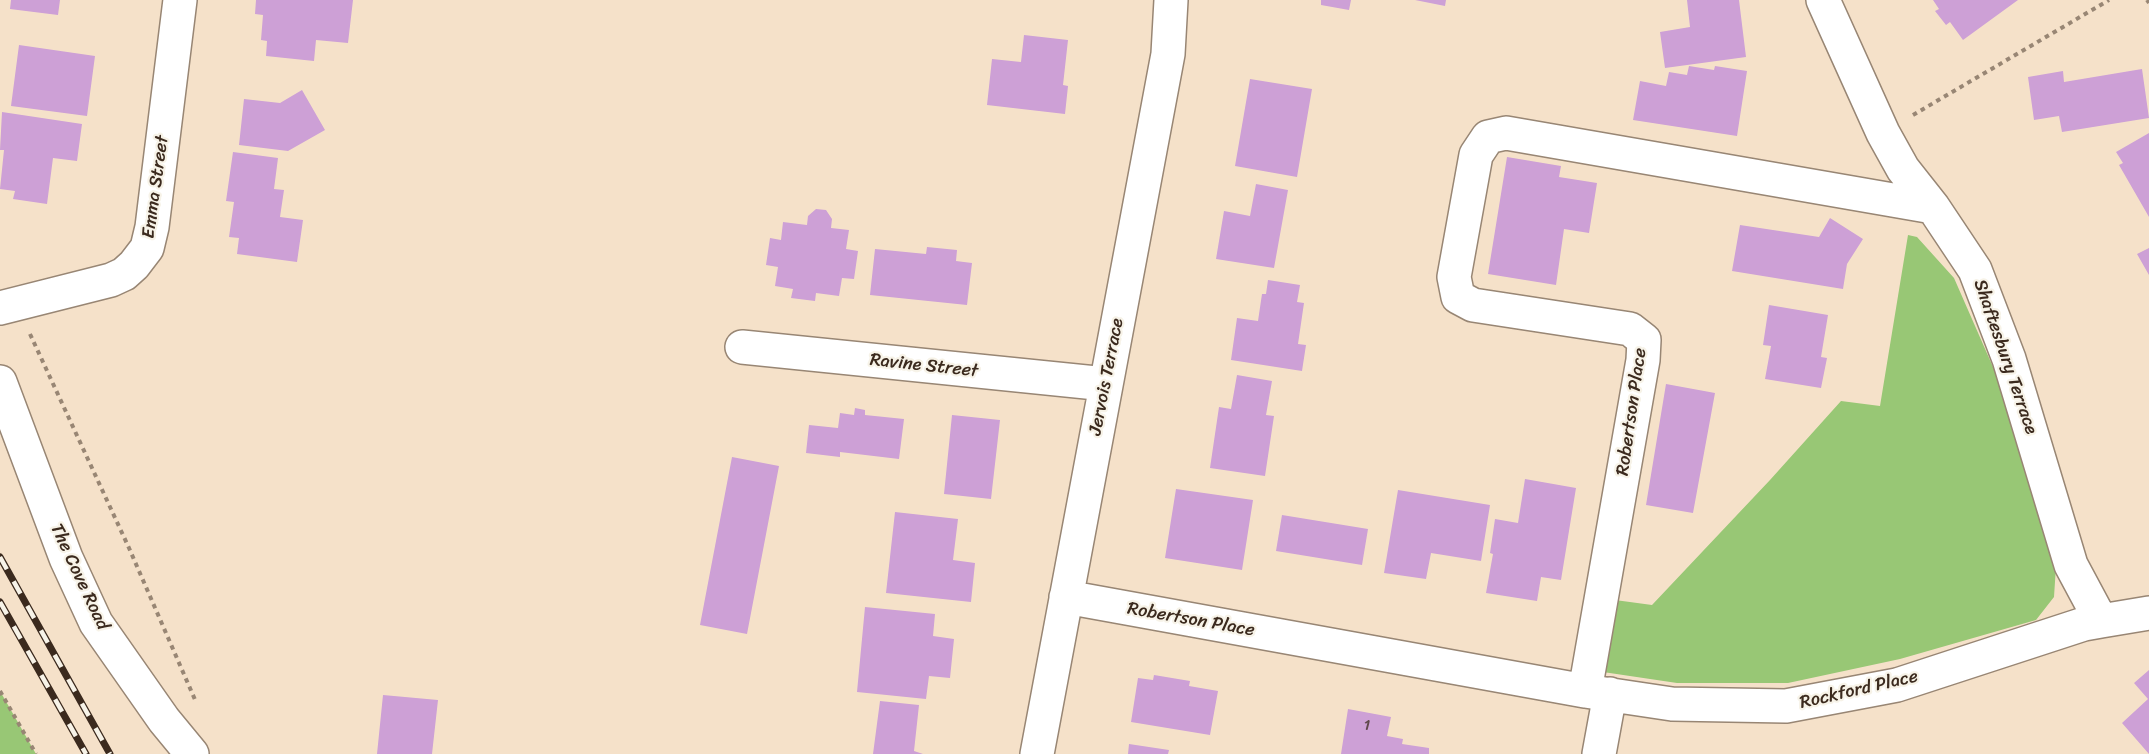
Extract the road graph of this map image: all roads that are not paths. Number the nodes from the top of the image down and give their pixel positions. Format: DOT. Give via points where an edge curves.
graph roads {
  1 [pos="180,0"];
  2 [pos="1171,0"];
  3 [pos="1185,0"];
  4 [pos="1823,0"];
  5 [pos="1168,54"];
  6 [pos="1933,207"];
  7 [pos="8,306"];
  8 [pos="742,347"];
  9 [pos="0,382"];
  10 [pos="1106,384"];
  11 [pos="1066,597"];
  12 [pos="2149,613"];
  13 [pos="2101,621"];
  14 [pos="1598,693"];
  15 [pos="192,754"];
  16 [pos="1037,754"];
  17 [pos="1599,754"];
  1 -- 7 [label="street, Emma Street" via="147,248 124,274 111,280"];
  2 -- 5 [label="street, Jervois Terrace"];
  3 -- 5 [label="street"];
  4 -- 6 [label="street, Shaftesbury Terrace" via="1883,133 1903,169"];
  5 -- 10 [label="street, Jervois Terrace"];
  6 -- 13 [label="street, Shaftesbury Terrace" via="1975,270 2009,359 2071,564"];
  6 -- 14 [label="street, Robertson Place" via="1506,133 1488,137 1476,155 1454,277 1458,297 1473,305 1630,329 1644,340"];
  8 -- 10 [label="street, Ravine Street"];
  9 -- 15 [label="street, The Cove Road" via="66,558 96,623"];
  10 -- 11 [label="street, Jervois Terrace"];
  11 -- 14 [label="street, Robertson Place"];
  11 -- 16 [label="street, Jervois Terrace"];
  12 -- 13 [label="street"];
  13 -- 14 [label="street, Rockford Place" via="1897,685 1786,706 1672,704"];
  14 -- 17 [label="street"];
}
